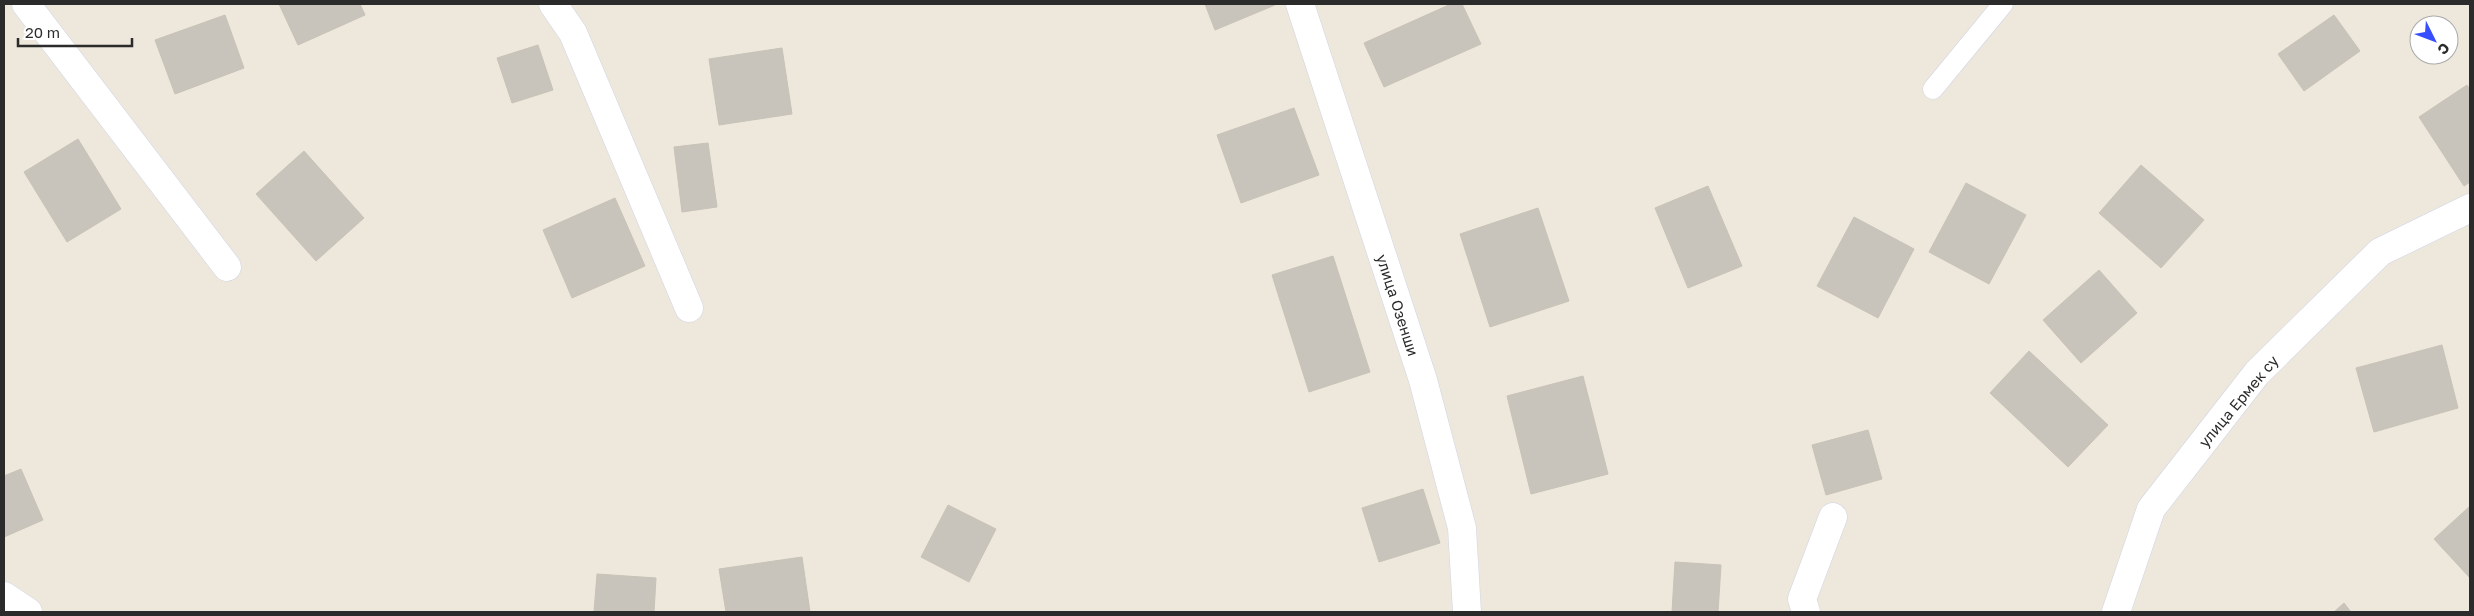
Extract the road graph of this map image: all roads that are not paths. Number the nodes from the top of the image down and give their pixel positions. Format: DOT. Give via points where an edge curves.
graph roads {
  1 [pos="26,4"];
  2 [pos="553,4"];
  3 [pos="1300,4"];
  4 [pos="2003,4"];
  5 [pos="1933,89"];
  6 [pos="2470,208"];
  7 [pos="227,267"];
  8 [pos="688,308"];
  9 [pos="1833,517"];
  10 [pos="4,596"];
  11 [pos="28,612"];
  12 [pos="1467,612"];
  13 [pos="1806,612"];
  14 [pos="2116,612"];
  1 -- 7 [label="street"];
  2 -- 8 [label="street" via="573,33"];
  3 -- 12 [label="street, улица Озенши" via="1423,380 1462,528"];
  4 -- 5 [label="lane"];
  6 -- 14 [label="street, улица Ермек су" via="2380,252 2257,373 2151,509"];
  9 -- 13 [label="street" via="1802,598"];
  10 -- 11 [label="street"];
}
